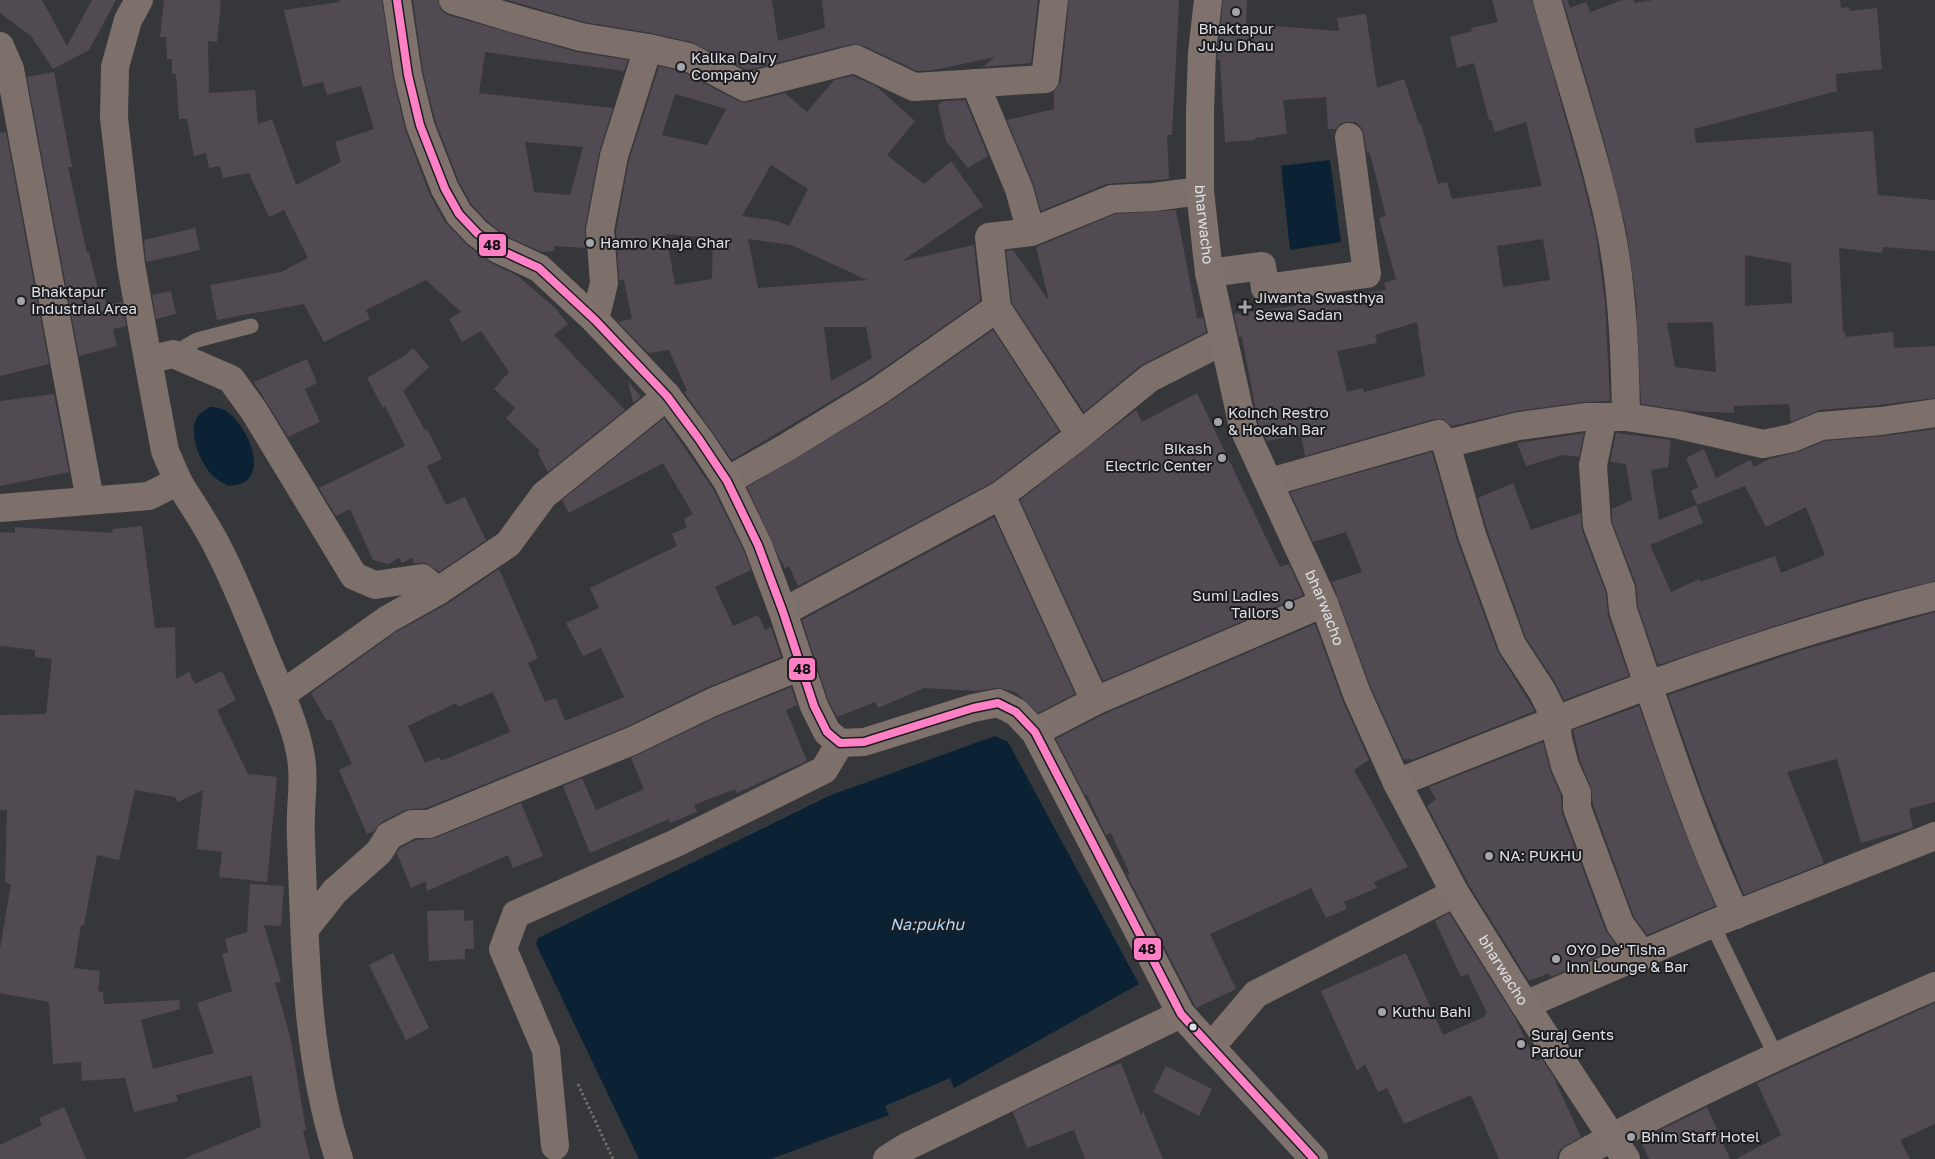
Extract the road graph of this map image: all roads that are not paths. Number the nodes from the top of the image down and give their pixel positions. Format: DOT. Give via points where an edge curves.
graph roads {
  1 [pos="139,0"];
  2 [pos="397,0"];
  3 [pos="453,0"];
  4 [pos="1054,0"];
  5 [pos="1208,0"];
  6 [pos="1547,0"];
  7 [pos="0,46"];
  8 [pos="648,48"];
  9 [pos="975,83"];
  10 [pos="1349,137"];
  11 [pos="1200,191"];
  12 [pos="1031,232"];
  13 [pos="1209,274"];
  14 [pos="998,308"];
  15 [pos="596,320"];
  16 [pos="252,326"];
  17 [pos="1223,341"];
  18 [pos="160,357"];
  19 [pos="667,396"];
  20 [pos="1935,414"];
  21 [pos="1614,417"];
  22 [pos="1080,435"];
  23 [pos="1446,444"];
  24 [pos="178,481"];
  25 [pos="727,481"];
  26 [pos="1270,482"];
  27 [pos="1001,495"];
  28 [pos="90,500"];
  29 [pos="0,508"];
  30 [pos="438,591"];
  31 [pos="1935,596"];
  32 [pos="1324,603"];
  33 [pos="783,612"];
  34 [pos="801,666"];
  35 [pos="1648,685"];
  36 [pos="281,695"];
  37 [pos="1095,701"];
  38 [pos="1556,719"];
  39 [pos="1034,732"];
  40 [pos="840,743"];
  41 [pos="1397,783"];
  42 [pos="1935,836"];
  43 [pos="1455,893"];
  44 [pos="1724,920"];
  45 [pos="305,929"];
  46 [pos="1643,956"];
  47 [pos="1935,986"];
  48 [pos="1525,1005"];
  49 [pos="1181,1014"];
  50 [pos="1211,1047"];
  51 [pos="1776,1056"];
  52 [pos="555,1146"];
  53 [pos="1619,1148"];
  54 [pos="339,1159"];
  55 [pos="887,1159"];
  56 [pos="1314,1159"];
  57 [pos="1573,1159"];
  1 -- 18 [label="street" via="128,20 115,67 114,118 131,265"];
  2 -- 15 [label="street" via="408,75 420,125 445,189 459,214 498,249 539,268"];
  3 -- 8 [label="street" via="582,36"];
  4 -- 9 [label="street" via="1045,79"];
  5 -- 11 [label="street, bharwacho" via="1202,53"];
  6 -- 21 [label="street" via="1611,232 1622,311"];
  7 -- 28 [label="street" via="10,69"];
  8 -- 9 [label="street" via="688,58 745,87 855,59 914,87"];
  8 -- 15 [label="street" via="614,156 600,230 604,284"];
  9 -- 12 [label="street" via="1019,189"];
  10 -- 13 [label="street" via="1367,274 1265,288 1262,266"];
  11 -- 12 [label="street" via="1112,199"];
  11 -- 13 [label="street, bharwacho"];
  12 -- 14 [label="street" via="989,237"];
  13 -- 17 [label="street, bharwacho"];
  14 -- 22 [label="street"];
  14 -- 25 [label="street" via="877,392"];
  15 -- 19 [label="street"];
  16 -- 18 [label="lane" via="198,340"];
  17 -- 22 [label="street" via="1150,378"];
  17 -- 26 [label="street, bharwacho" via="1243,427"];
  18 -- 24 [label="street" via="165,451"];
  18 -- 30 [label="street" via="231,379 254,411 354,576 375,585 422,578"];
  19 -- 25 [label="street"];
  19 -- 30 [label="street" via="544,495 508,544"];
  20 -- 21 [label="street" via="1821,426 1792,438 1763,444 1679,425"];
  21 -- 23 [label="street" via="1585,417 1519,426"];
  21 -- 35 [label="street" via="1593,465 1597,525 1621,590 1623,610"];
  22 -- 27 [label="street"];
  23 -- 26 [label="street" via="1438,434"];
  23 -- 38 [label="street" via="1472,535 1512,645"];
  24 -- 28 [label="street" via="149,496"];
  24 -- 36 [label="street" via="216,544"];
  25 -- 33 [label="street" via="758,545"];
  26 -- 32 [label="street, bharwacho"];
  27 -- 33 [label="street"];
  27 -- 37 [label="street"];
  28 -- 29 [label="street"];
  30 -- 36 [label="street" via="388,619"];
  31 -- 35 [label="street" via="1822,627"];
  32 -- 37 [label="street"];
  32 -- 41 [label="street, bharwacho" via="1357,694"];
  33 -- 34 [label="street"];
  34 -- 40 [label="street" via="814,706 827,732"];
  34 -- 45 [label="street" via="523,787 429,824 412,824 389,836 379,852 335,891"];
  35 -- 38 [label="street"];
  35 -- 44 [label="street" via="1674,763 1722,885"];
  36 -- 45 [label="street" via="300,751 303,777 300,817"];
  37 -- 39 [label="street"];
  38 -- 41 [label="street"];
  38 -- 46 [label="street" via="1565,766 1577,793 1577,808 1610,899 1620,924"];
  39 -- 40 [label="street" via="1016,712 998,703 864,742"];
  39 -- 49 [label="street"];
  40 -- 52 [label="street" via="824,770 676,843 516,914 503,949 546,1050"];
  41 -- 43 [label="street, bharwacho"];
  42 -- 44 [label="street"];
  43 -- 48 [label="street, bharwacho"];
  43 -- 50 [label="street" via="1256,994"];
  44 -- 46 [label="street"];
  44 -- 51 [label="lane"];
  45 -- 54 [label="street" via="314,1046 328,1124"];
  46 -- 48 [label="street"];
  47 -- 51 [label="street"];
  48 -- 53 [label="street, bharwacho"];
  49 -- 50 [label="street"];
  49 -- 55 [label="street"];
  50 -- 56 [label="main road"];
  51 -- 53 [label="street" via="1672,1105"];
  53 -- 57 [label="street"];
}
